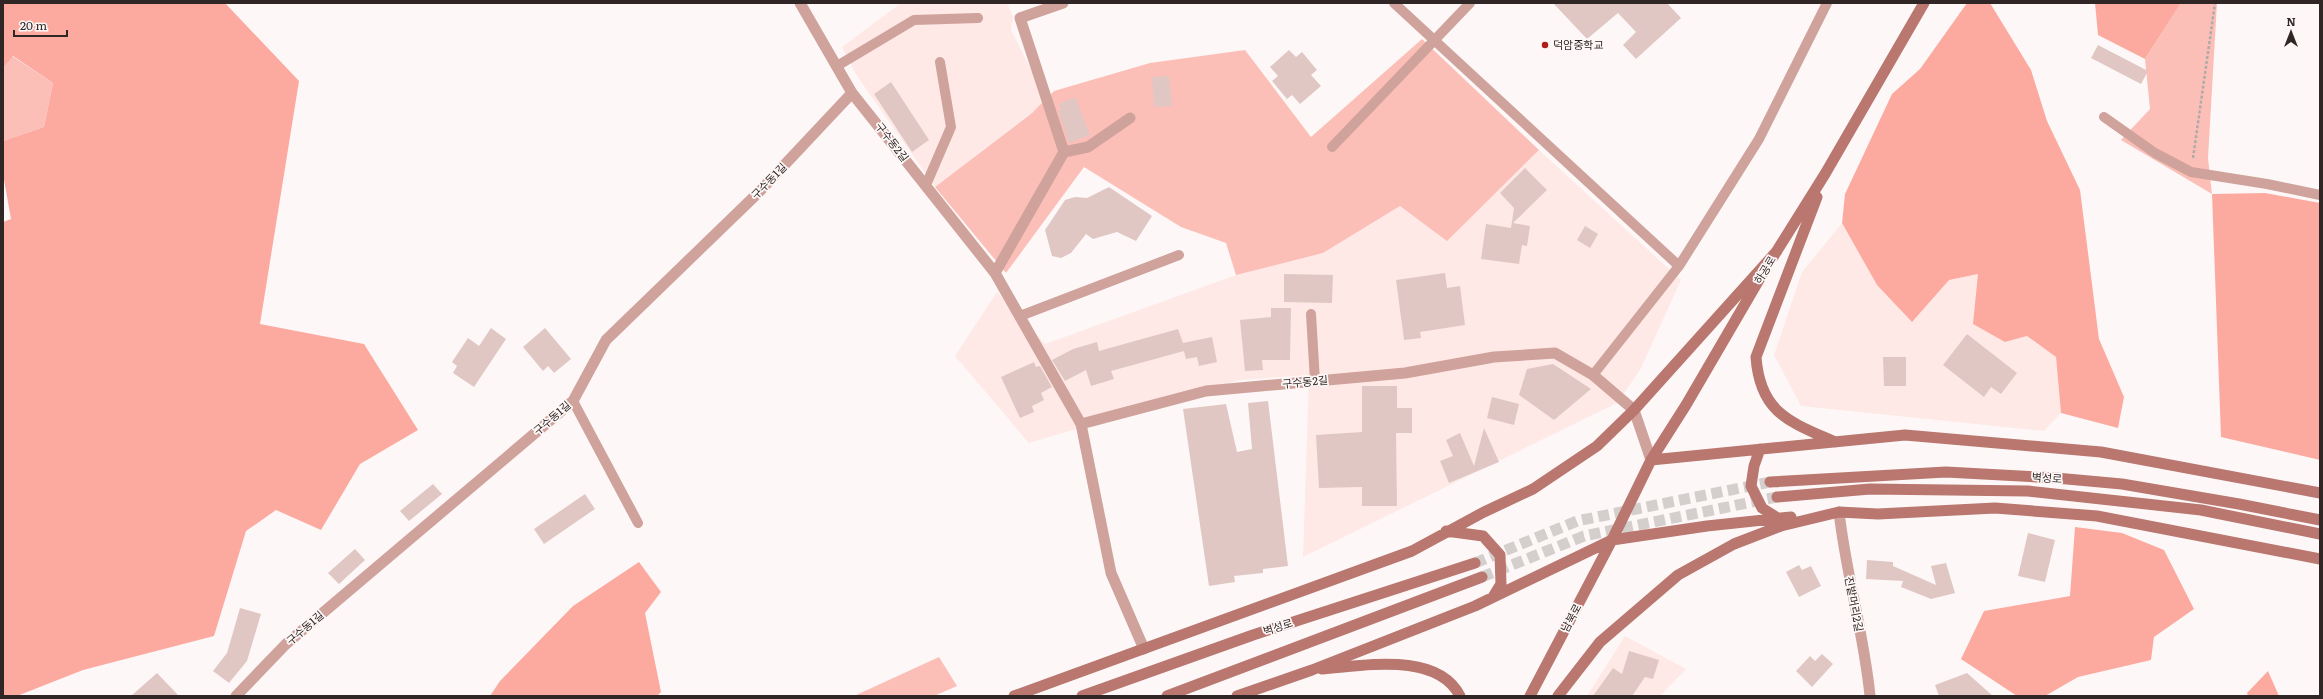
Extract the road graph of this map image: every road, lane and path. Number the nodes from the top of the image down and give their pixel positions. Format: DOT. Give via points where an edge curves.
graph roads {
  1 [pos="800,3"];
  2 [pos="1063,3"];
  3 [pos="1394,3"];
  4 [pos="1470,3"];
  5 [pos="1827,3"];
  6 [pos="1924,3"];
  7 [pos="2215,3"];
  8 [pos="978,18"];
  9 [pos="1434,40"];
  10 [pos="940,62"];
  11 [pos="837,66"];
  12 [pos="852,93"];
  13 [pos="2104,117"];
  14 [pos="1130,118"];
  15 [pos="1332,147"];
  16 [pos="1064,152"];
  17 [pos="2191,172"];
  18 [pos="1826,174"];
  19 [pos="926,185"];
  20 [pos="2320,195"];
  21 [pos="1777,251"];
  22 [pos="1179,255"];
  23 [pos="1679,266"];
  24 [pos="995,273"];
  25 [pos="1311,314"];
  26 [pos="1020,316"];
  27 [pos="1593,375"];
  28 [pos="1315,381"];
  29 [pos="573,400"];
  30 [pos="1634,410"];
  31 [pos="1081,424"];
  32 [pos="1836,442"];
  33 [pos="1760,449"];
  34 [pos="1651,460"];
  35 [pos="1770,482"];
  36 [pos="2320,493"];
  37 [pos="1777,497"];
  38 [pos="1839,512"];
  39 [pos="1779,519"];
  40 [pos="2320,520"];
  41 [pos="638,523"];
  42 [pos="1446,531"];
  43 [pos="2320,534"];
  44 [pos="1612,540"];
  45 [pos="2320,559"];
  46 [pos="1475,563"];
  47 [pos="1482,577"];
  48 [pos="1492,597"];
  49 [pos="1144,648"];
  50 [pos="1312,670"];
  51 [pos="236,696"];
  52 [pos="1014,696"];
  53 [pos="1082,696"];
  54 [pos="1167,696"];
  55 [pos="1237,696"];
  56 [pos="1460,696"];
  57 [pos="1530,696"];
  58 [pos="1558,696"];
  59 [pos="1870,696"];
  1 -- 11 [label="street, 구수동2길"];
  2 -- 16 [label="street" via="1020,18"];
  3 -- 9 [label="lane"];
  4 -- 9 [label="lane"];
  5 -- 23 [label="lane" via="1759,139"];
  6 -- 18 [label="main road, 하공로"];
  7 -- 17 [label="path"];
  8 -- 11 [label="lane" via="914,20"];
  9 -- 15 [label="lane"];
  9 -- 23 [label="lane"];
  10 -- 19 [label="lane" via="951,127"];
  11 -- 12 [label="street, 구수동2길"];
  12 -- 19 [label="street, 구수동2길"];
  12 -- 29 [label="street, 구수동1길" via="760,191 606,340"];
  13 -- 17 [label="lane" via="2155,153"];
  14 -- 16 [label="street" via="1088,147"];
  16 -- 24 [label="street"];
  17 -- 20 [label="lane"];
  18 -- 21 [label="main road, 하공로"];
  18 -- 32 [label="main road" via="1756,357 1757,373 1767,400 1780,414 1799,426"];
  19 -- 24 [label="street, 구수동2길"];
  21 -- 30 [label="main road"];
  21 -- 34 [label="main road, 하공로"];
  22 -- 26 [label="lane"];
  23 -- 27 [label="lane"];
  24 -- 26 [label="street, 구수동2길"];
  25 -- 28 [label="lane"];
  26 -- 31 [label="street, 구수동2길"];
  27 -- 28 [label="street, 구수동2길" via="1555,353 1494,357 1405,373"];
  27 -- 30 [label="street, 구수동2길"];
  28 -- 31 [label="street, 구수동2길" via="1206,391"];
  29 -- 41 [label="lane"];
  29 -- 51 [label="street, 구수동1길" via="286,644"];
  30 -- 34 [label="street"];
  30 -- 42 [label="main road" via="1597,446 1533,490"];
  31 -- 49 [label="street" via="1111,573"];
  32 -- 33 [label="main road"];
  32 -- 36 [label="main road" via="1905,435 2101,452"];
  33 -- 34 [label="main road"];
  33 -- 39 [label="main road" via="1751,486 1762,508"];
  34 -- 44 [label="main road, 하공로"];
  35 -- 40 [label="main road, 벽성로" via="1946,472 2056,478 2130,486"];
  37 -- 43 [label="main road, 벽성로" via="1870,489 2028,491 2201,510"];
  38 -- 39 [label="main road"];
  38 -- 45 [label="main road" via="1885,513 1996,508 2097,516"];
  38 -- 58 [label="main road" via="1782,526 1734,544 1678,575 1600,642"];
  38 -- 59 [label="street, 진밭머리2길" via="1844,557 1868,672"];
  39 -- 44 [label="main road" via="1707,526"];
  42 -- 48 [label="main road" via="1483,536 1500,555 1501,584"];
  42 -- 49 [label="main road" via="1412,551"];
  44 -- 48 [label="main road"];
  44 -- 57 [label="main road, 남북로"];
  46 -- 53 [label="main road, 벽성로" via="1253,635"];
  47 -- 54 [label="main road"];
  48 -- 50 [label="main road"];
  49 -- 52 [label="main road"];
  50 -- 55 [label="main road"];
  50 -- 56 [label="main road" via="1410,664 1437,673 1457,690"];
}
